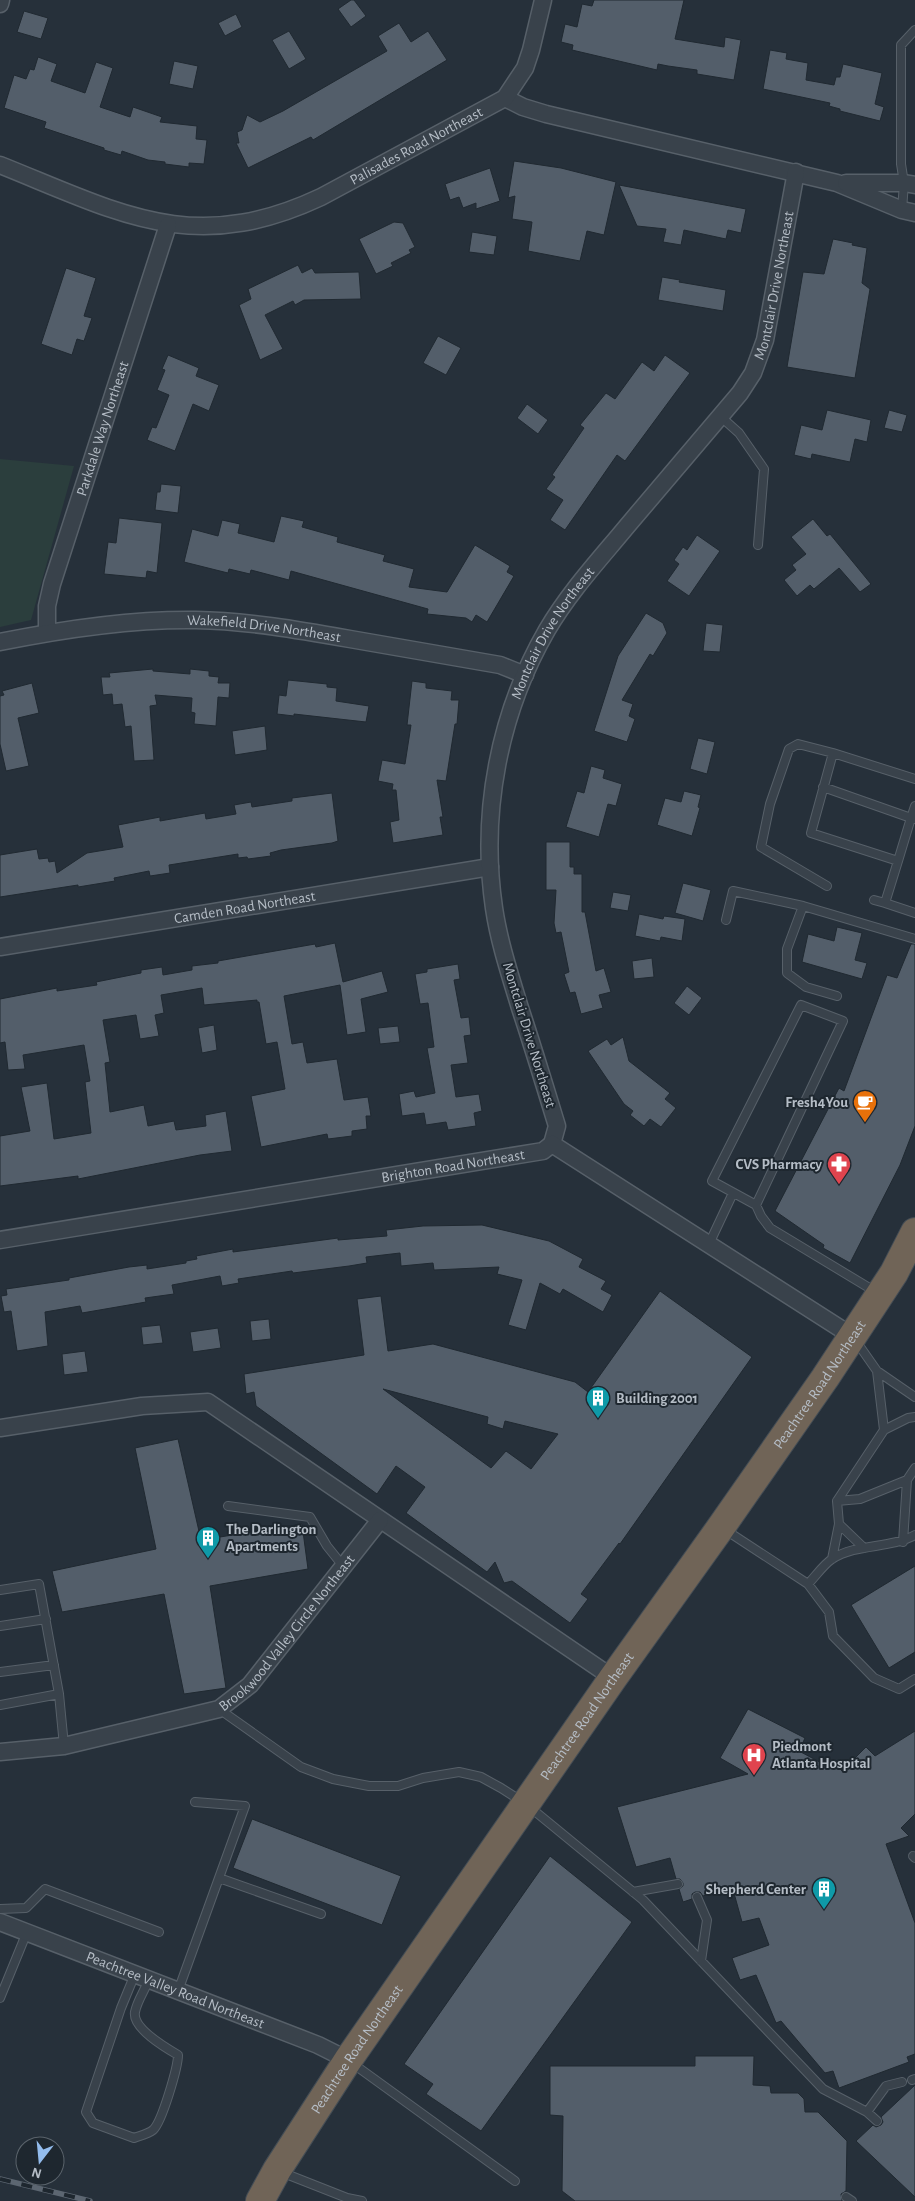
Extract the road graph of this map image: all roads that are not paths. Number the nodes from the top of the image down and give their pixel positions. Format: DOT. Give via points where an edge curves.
graph roads {
  1 [pos="1,0"];
  2 [pos="543,0"];
  3 [pos="0,4"];
  4 [pos="915,30"];
  5 [pos="505,98"];
  6 [pos="0,166"];
  7 [pos="796,172"];
  8 [pos="837,183"];
  9 [pos="910,184"];
  10 [pos="908,211"];
  11 [pos="168,225"];
  12 [pos="720,416"];
  13 [pos="758,545"];
  14 [pos="47,632"];
  15 [pos="0,642"];
  16 [pos="524,675"];
  17 [pos="833,753"];
  18 [pos="915,779"];
  19 [pos="823,787"];
  20 [pos="915,806"];
  21 [pos="913,818"];
  22 [pos="898,861"];
  23 [pos="490,867"];
  24 [pos="827,886"];
  25 [pos="874,900"];
  26 [pos="885,904"];
  27 [pos="803,906"];
  28 [pos="915,913"];
  29 [pos="726,920"];
  30 [pos="915,939"];
  31 [pos="0,948"];
  32 [pos="837,996"];
  33 [pos="552,1144"];
  34 [pos="733,1193"];
  35 [pos="756,1205"];
  36 [pos="915,1232"];
  37 [pos="0,1240"];
  38 [pos="709,1244"];
  39 [pos="880,1295"];
  40 [pos="852,1336"];
  41 [pos="877,1371"];
  42 [pos="915,1397"];
  43 [pos="915,1417"];
  44 [pos="0,1428"];
  45 [pos="884,1430"];
  46 [pos="915,1468"];
  47 [pos="907,1480"];
  48 [pos="837,1501"];
  49 [pos="228,1506"];
  50 [pos="380,1520"];
  51 [pos="839,1524"];
  52 [pos="722,1527"];
  53 [pos="915,1535"];
  54 [pos="903,1542"];
  55 [pos="864,1548"];
  56 [pos="832,1559"];
  57 [pos="344,1566"];
  58 [pos="808,1584"];
  59 [pos="0,1590"];
  60 [pos="46,1619"];
  61 [pos="0,1626"];
  62 [pos="54,1665"];
  63 [pos="0,1672"];
  64 [pos="613,1678"];
  65 [pos="915,1679"];
  66 [pos="58,1694"];
  67 [pos="0,1705"];
  68 [pos="219,1709"];
  69 [pos="64,1746"];
  70 [pos="0,1752"];
  71 [pos="196,1802"];
  72 [pos="526,1804"];
  73 [pos="219,1878"];
  74 [pos="678,1884"];
  75 [pos="633,1892"];
  76 [pos="697,1897"];
  77 [pos="0,1909"];
  78 [pos="321,1914"];
  79 [pos="0,1922"];
  80 [pos="27,1932"];
  81 [pos="159,1932"];
  82 [pos="701,1961"];
  83 [pos="142,1976"];
  84 [pos="178,1991"];
  85 [pos="0,1998"];
  86 [pos="348,2060"];
  87 [pos="902,2082"];
  88 [pos="866,2112"];
  89 [pos="877,2121"];
  90 [pos="275,2174"];
  91 [pos="515,2181"];
  92 [pos="260,2201"];
  93 [pos="362,2201"];
  1 -- 3 [label="street"];
  2 -- 5 [label="street" via="531,50"];
  4 -- 9 [label="lane" via="901,45 901,164"];
  5 -- 7 [label="street" via="546,114"];
  5 -- 11 [label="street, Palisades Road Northeast" via="294,210 232,226"];
  6 -- 11 [label="street, Palisades Road Northeast" via="118,212"];
  7 -- 8 [label="street"];
  7 -- 12 [label="street, Montclair Drive Northeast" via="765,340 753,373"];
  8 -- 9 [label="street"];
  8 -- 10 [label="street"];
  9 -- 10 [label="lane"];
  11 -- 14 [label="street, Parkdale Way Northeast" via="52,584"];
  12 -- 13 [label="lane" via="739,433 764,469"];
  12 -- 16 [label="street, Montclair Drive Northeast" via="576,587"];
  14 -- 15 [label="street, Wakefield Drive Northeast"];
  14 -- 16 [label="street, Wakefield Drive Northeast" via="149,621 243,623 500,665"];
  16 -- 23 [label="street, Montclair Drive Northeast" via="496,766 490,814"];
  17 -- 18 [label="lane"];
  17 -- 19 [label="lane"];
  17 -- 24 [label="lane" via="798,744 788,749 770,804 761,847"];
  19 -- 21 [label="lane"];
  19 -- 22 [label="lane" via="811,834"];
  20 -- 21 [label="lane"];
  21 -- 22 [label="lane"];
  22 -- 26 [label="lane"];
  23 -- 31 [label="street, Camden Road Northeast"];
  23 -- 33 [label="street, Montclair Drive Northeast" via="503,952 557,1126"];
  25 -- 26 [label="lane"];
  26 -- 28 [label="lane"];
  27 -- 29 [label="lane" via="733,892"];
  27 -- 30 [label="lane"];
  27 -- 32 [label="lane" via="787,949 787,973 806,987"];
  33 -- 37 [label="street, Brighton Road Northeast" via="543,1151"];
  33 -- 38 [label="street"];
  34 -- 35 [label="lane"];
  34 -- 35 [label="lane" via="712,1181 801,1005 843,1022"];
  34 -- 38 [label="lane"];
  35 -- 39 [label="lane" via="770,1228"];
  36 -- 39 [label="highway, Peachtree Road Northeast"];
  38 -- 40 [label="street"];
  39 -- 40 [label="highway, Peachtree Road Northeast"];
  40 -- 41 [label="lane"];
  40 -- 52 [label="highway, Peachtree Road Northeast"];
  41 -- 42 [label="lane"];
  41 -- 45 [label="lane"];
  43 -- 45 [label="lane"];
  44 -- 50 [label="street" via="142,1406 208,1402"];
  45 -- 48 [label="lane"];
  46 -- 47 [label="lane"];
  47 -- 48 [label="lane" via="860,1499"];
  47 -- 54 [label="lane"];
  48 -- 51 [label="lane"];
  49 -- 57 [label="lane" via="310,1517 327,1546"];
  50 -- 57 [label="street, Brookwood Valley Circle Northeast"];
  50 -- 64 [label="street"];
  51 -- 55 [label="lane"];
  51 -- 56 [label="lane"];
  52 -- 58 [label="lane"];
  52 -- 64 [label="highway, Peachtree Road Northeast"];
  53 -- 54 [label="lane"];
  54 -- 55 [label="lane"];
  55 -- 56 [label="lane"];
  56 -- 58 [label="lane"];
  57 -- 68 [label="street, Brookwood Valley Circle Northeast" via="250,1686"];
  58 -- 65 [label="lane" via="829,1612 833,1636 874,1678 899,1689"];
  59 -- 60 [label="lane" via="39,1584"];
  60 -- 61 [label="lane"];
  60 -- 62 [label="lane"];
  62 -- 63 [label="lane"];
  62 -- 66 [label="lane"];
  64 -- 72 [label="highway, Peachtree Road Northeast"];
  66 -- 67 [label="lane"];
  66 -- 69 [label="lane"];
  68 -- 69 [label="street, Brookwood Valley Circle Northeast"];
  68 -- 72 [label="lane" via="301,1766 333,1779 369,1786 398,1786 459,1772 481,1777"];
  69 -- 70 [label="street, Brookwood Valley Circle Northeast"];
  71 -- 73 [label="lane" via="245,1806"];
  72 -- 75 [label="lane"];
  72 -- 86 [label="highway, Peachtree Road Northeast"];
  73 -- 78 [label="lane"];
  73 -- 84 [label="lane"];
  74 -- 75 [label="lane"];
  75 -- 82 [label="lane"];
  76 -- 82 [label="lane" via="707,1920"];
  77 -- 81 [label="lane" via="26,1908 45,1889"];
  79 -- 80 [label="street, Peachtree Valley Road Northeast"];
  80 -- 83 [label="street, Peachtree Valley Road Northeast"];
  80 -- 85 [label="lane"];
  82 -- 88 [label="lane" via="823,2089"];
  83 -- 83 [label="lane" via="121,2008 86,2112 94,2123 134,2138 153,2130 178,2066 178,2055 136,2021"];
  83 -- 84 [label="street, Peachtree Valley Road Northeast"];
  84 -- 86 [label="street, Peachtree Valley Road Northeast" via="318,2045"];
  86 -- 90 [label="highway, Peachtree Road Northeast"];
  86 -- 91 [label="lane"];
  87 -- 88 [label="lane" via="886,2086"];
  88 -- 89 [label="lane"];
  90 -- 92 [label="highway, Peachtree Road Northeast"];
  90 -- 93 [label="lane"];
}
